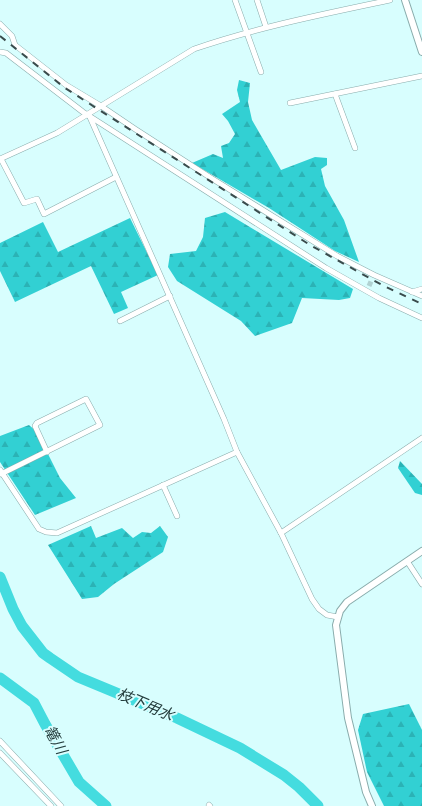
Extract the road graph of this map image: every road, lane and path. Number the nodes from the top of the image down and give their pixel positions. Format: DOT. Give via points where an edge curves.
graph roads {
  1 [pos="235,0"];
  2 [pos="257,0"];
  3 [pos="390,0"];
  4 [pos="404,0"];
  5 [pos="0,24"];
  6 [pos="266,27"];
  7 [pos="247,33"];
  8 [pos="0,52"];
  9 [pos="422,52"];
  10 [pos="261,72"];
  11 [pos="422,76"];
  12 [pos="335,94"];
  13 [pos="290,103"];
  14 [pos="101,106"];
  15 [pos="89,115"];
  16 [pos="355,148"];
  17 [pos="1,159"];
  18 [pos="116,177"];
  19 [pos="369,286"];
  20 [pos="422,289"];
  21 [pos="366,291"];
  22 [pos="412,292"];
  23 [pos="170,296"];
  24 [pos="422,296"];
  25 [pos="422,318"];
  26 [pos="120,322"];
  27 [pos="422,438"];
  28 [pos="47,452"];
  29 [pos="237,452"];
  30 [pos="1,473"];
  31 [pos="163,485"];
  32 [pos="177,516"];
  33 [pos="281,533"];
  34 [pos="422,551"];
  35 [pos="407,561"];
  36 [pos="422,584"];
  37 [pos="338,617"];
  38 [pos="0,741"];
  39 [pos="0,753"];
  40 [pos="51,806"];
  41 [pos="61,806"];
  42 [pos="372,806"];
  1 -- 7 [label="street"];
  2 -- 6 [label="street"];
  3 -- 6 [label="street"];
  4 -- 9 [label="street"];
  5 -- 14 [label="street" via="12,36 15,45 66,85"];
  6 -- 7 [label="street"];
  7 -- 10 [label="street"];
  7 -- 14 [label="street" via="187,52"];
  8 -- 15 [label="street" via="6,53"];
  11 -- 12 [label="street"];
  12 -- 13 [label="street"];
  12 -- 16 [label="street"];
  14 -- 15 [label="street"];
  14 -- 22 [label="street" via="337,256 373,276"];
  15 -- 17 [label="street" via="57,134"];
  15 -- 18 [label="street"];
  15 -- 21 [label="street" via="326,268"];
  17 -- 18 [label="street" via="24,203 37,199 44,214"];
  18 -- 23 [label="street"];
  19 -- 21 [label="street"];
  20 -- 22 [label="street"];
  21 -- 25 [label="street"];
  22 -- 24 [label="street"];
  23 -- 26 [label="street"];
  23 -- 29 [label="street"];
  27 -- 33 [label="street"];
  28 -- 28 [label="street" via="100,425 86,399 37,423 35,426"];
  28 -- 30 [label="street"];
  29 -- 31 [label="street"];
  29 -- 33 [label="street"];
  30 -- 31 [label="street" via="39,529 52,533"];
  31 -- 32 [label="street"];
  33 -- 37 [label="street" via="312,599 327,615"];
  34 -- 35 [label="street"];
  35 -- 36 [label="street"];
  35 -- 37 [label="street" via="347,602"];
  37 -- 42 [label="street" via="336,630 348,718 366,792"];
  38 -- 41 [label="street"];
  39 -- 40 [label="street"];
}
